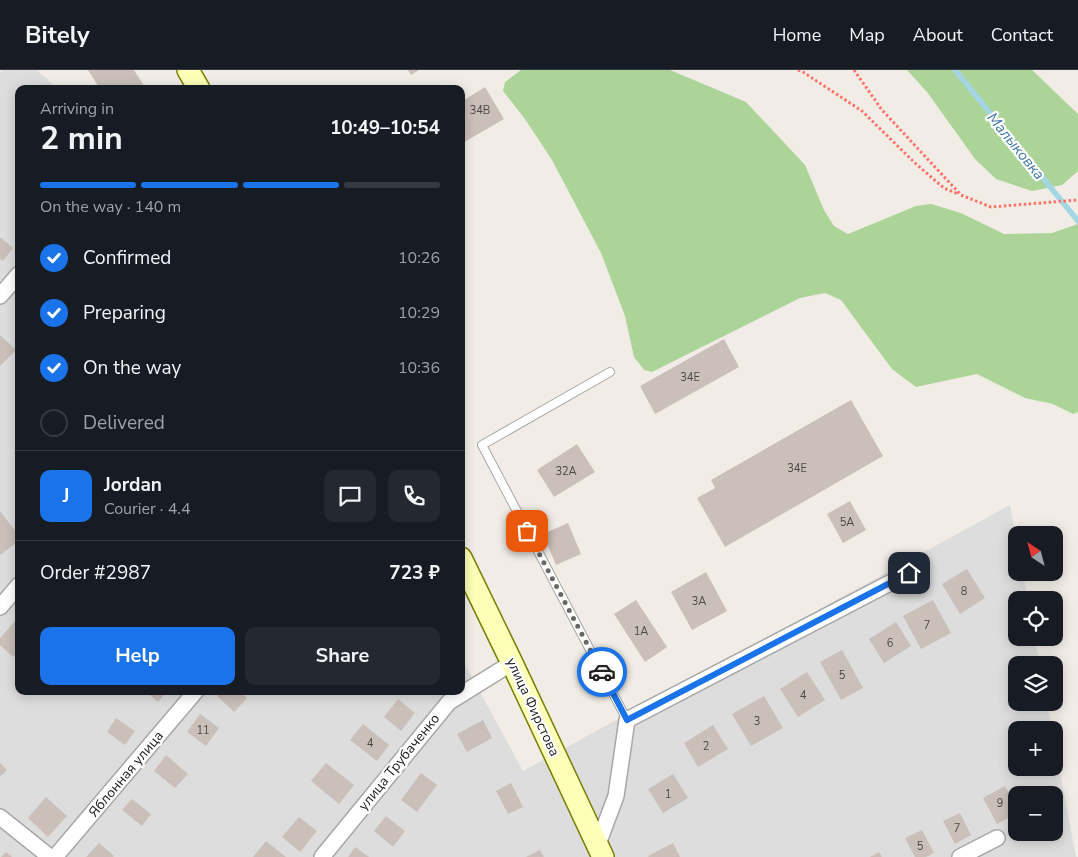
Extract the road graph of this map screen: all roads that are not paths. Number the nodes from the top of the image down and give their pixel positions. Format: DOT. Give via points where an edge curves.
graph roads {
  1 [pos="15,279"];
  2 [pos="0,296"];
  3 [pos="610,372"];
  4 [pos="465,566"];
  5 [pos="909,573"];
  6 [pos="15,590"];
  7 [pos="0,607"];
  8 [pos="512,663"];
  9 [pos="465,692"];
  10 [pos="193,695"];
  11 [pos="460,695"];
  12 [pos="627,720"];
  13 [pos="0,817"];
  14 [pos="997,838"];
  15 [pos="600,851"];
  16 [pos="50,857"];
  17 [pos="55,857"];
  18 [pos="322,857"];
  19 [pos="960,857"];
  1 -- 2 [label="street"];
  3 -- 12 [label="lane" via="482,445"];
  4 -- 8 [label="main road, улица Фирстова"];
  5 -- 12 [label="street"];
  6 -- 7 [label="street"];
  8 -- 9 [label="street, улица Трубаченко"];
  8 -- 15 [label="main road, улица Фирстова"];
  10 -- 17 [label="street, Яблонная улица"];
  11 -- 18 [label="street, улица Трубаченко" via="449,702"];
  12 -- 15 [label="street" via="616,796"];
  13 -- 16 [label="street"];
  14 -- 19 [label="street"];
}
